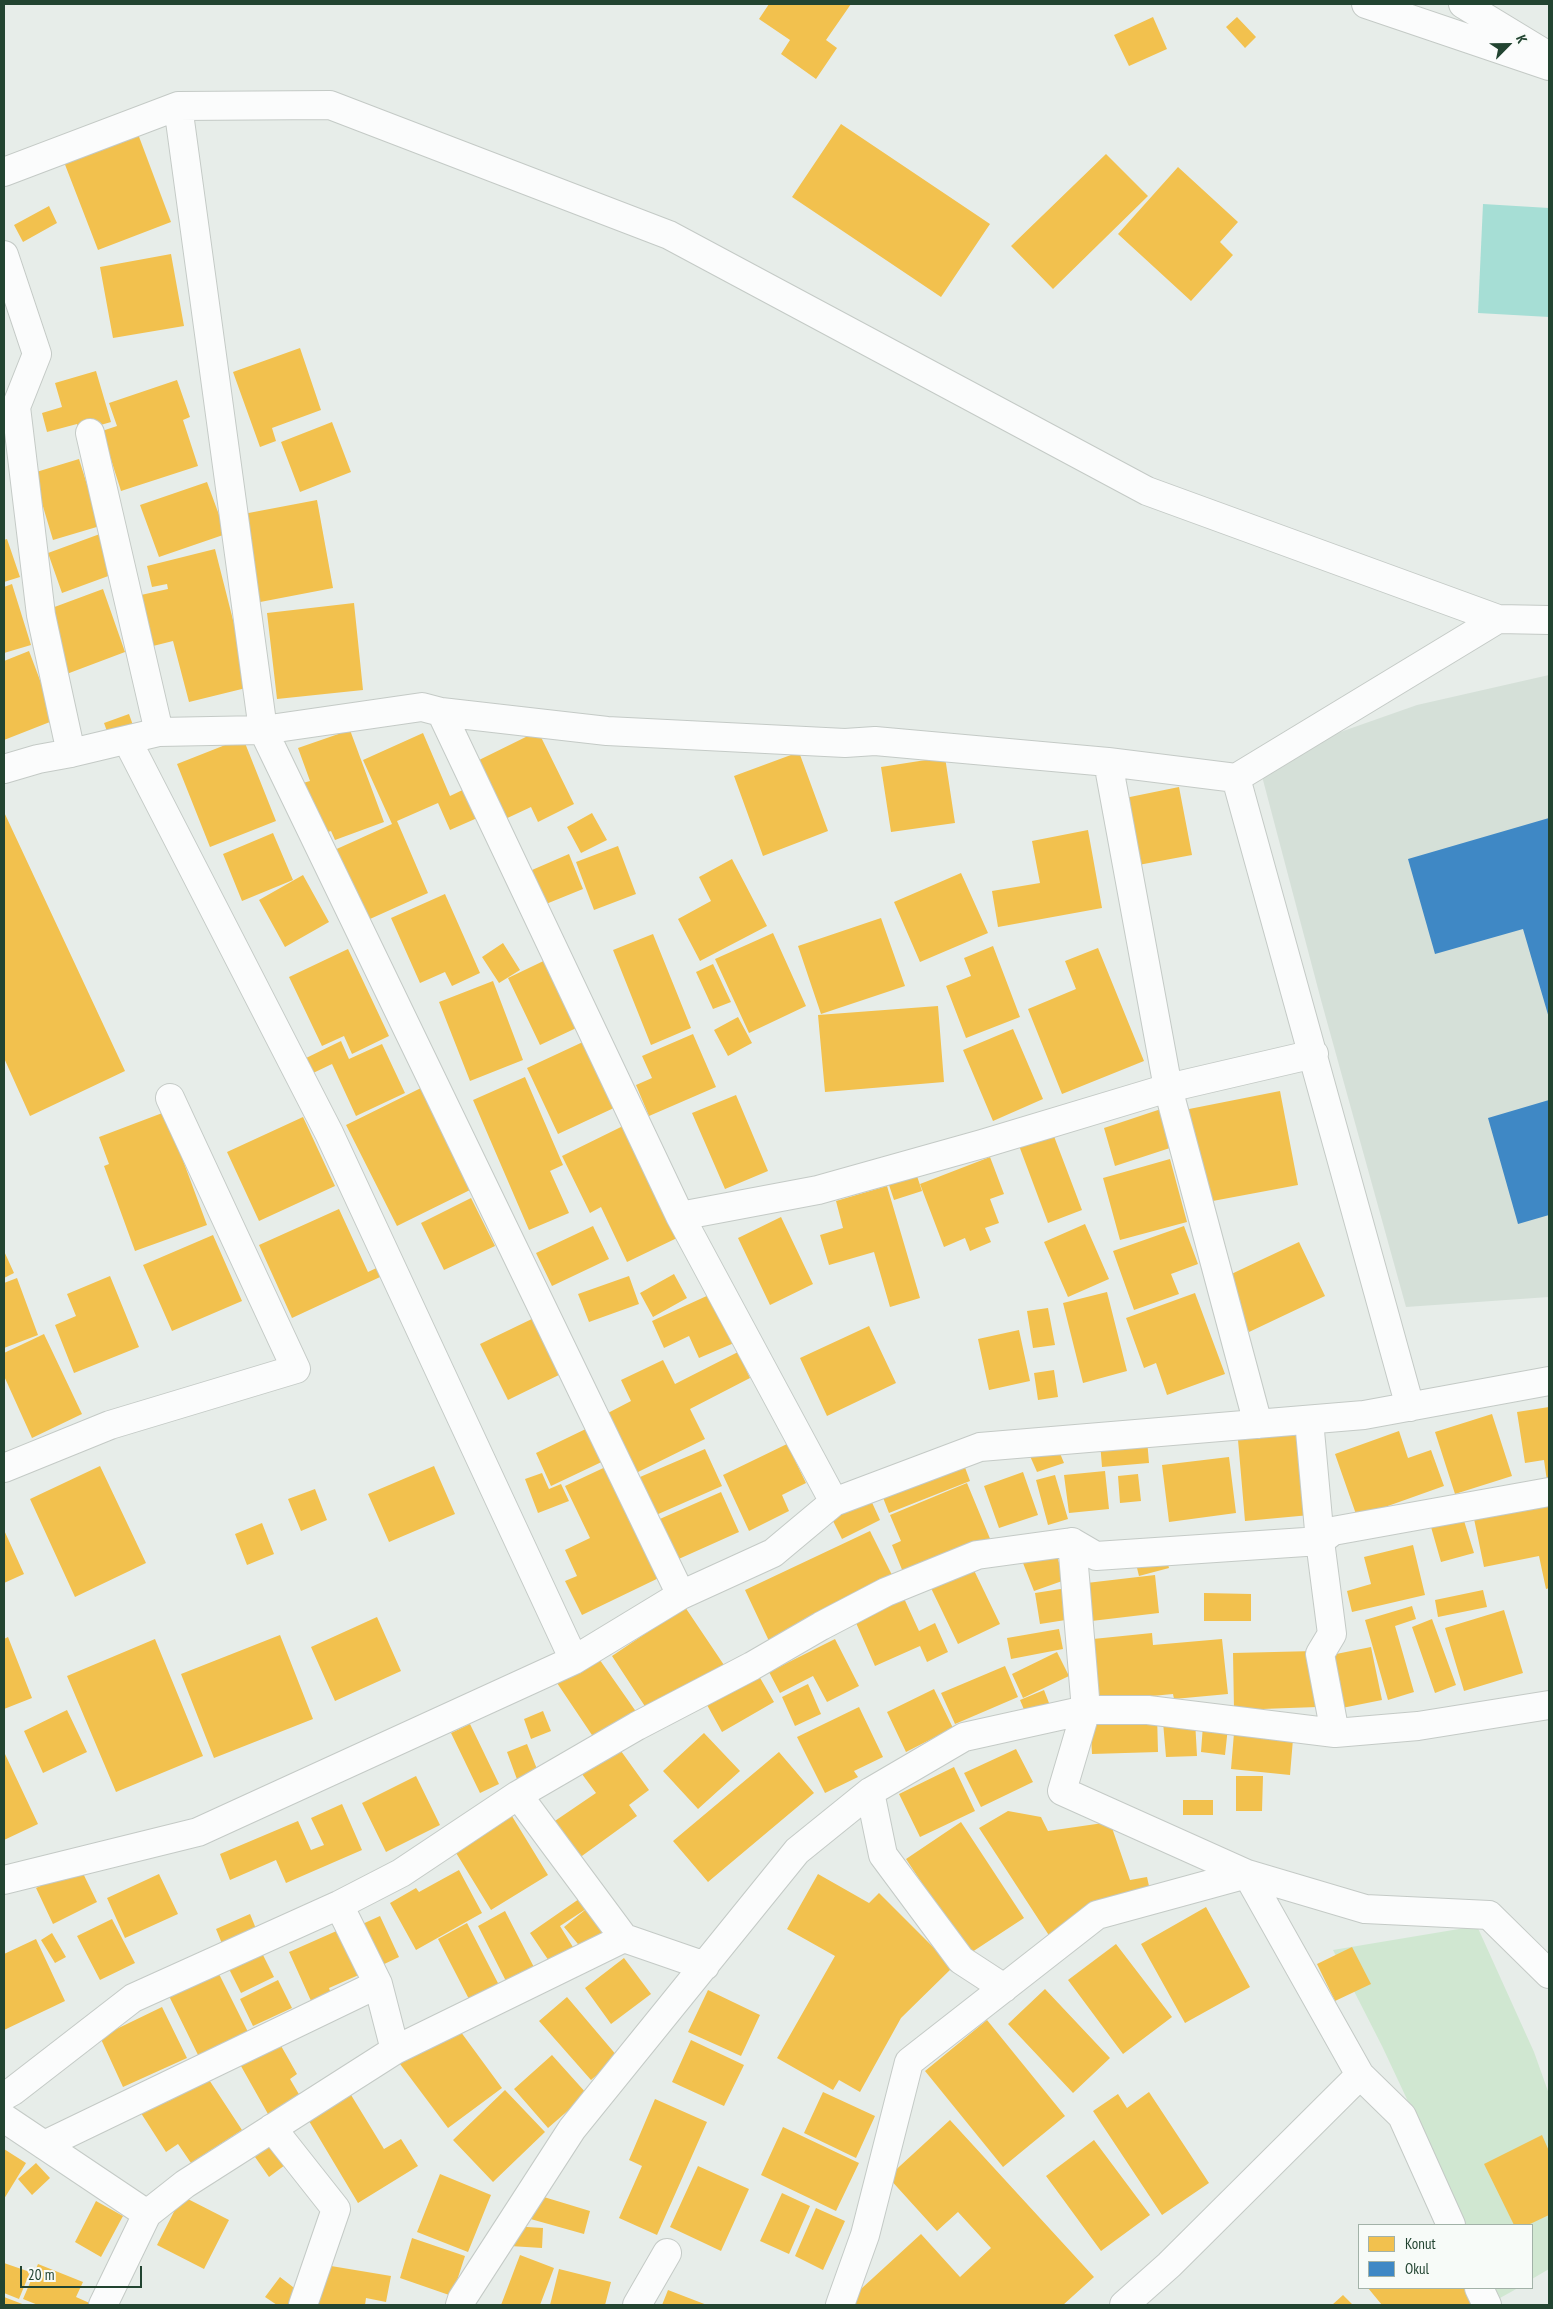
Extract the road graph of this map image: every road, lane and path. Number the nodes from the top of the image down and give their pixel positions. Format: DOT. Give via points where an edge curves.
graph roads {
  1 [pos="1366,4"];
  2 [pos="1463,4"];
  3 [pos="1549,56"];
  4 [pos="1549,66"];
  5 [pos="178,106"];
  6 [pos="4,172"];
  7 [pos="4,255"];
  8 [pos="12,305"];
  9 [pos="10,411"];
  10 [pos="90,433"];
  11 [pos="1498,619"];
  12 [pos="1549,620"];
  13 [pos="441,712"];
  14 [pos="263,730"];
  15 [pos="159,732"];
  16 [pos="127,740"];
  17 [pos="72,753"];
  18 [pos="1108,762"];
  19 [pos="4,769"];
  20 [pos="1236,778"];
  21 [pos="1314,1054"];
  22 [pos="1168,1088"];
  23 [pos="170,1098"];
  24 [pos="680,1216"];
  25 [pos="1549,1381"];
  26 [pos="1410,1407"];
  27 [pos="1309,1420"];
  28 [pos="1258,1424"];
  29 [pos="4,1468"];
  30 [pos="1549,1492"];
  31 [pos="834,1502"];
  32 [pos="1320,1541"];
  33 [pos="1072,1542"];
  34 [pos="681,1595"];
  35 [pos="574,1660"];
  36 [pos="1549,1705"];
  37 [pos="1086,1710"];
  38 [pos="1336,1733"];
  39 [pos="870,1792"];
  40 [pos="518,1795"];
  41 [pos="1247,1874"];
  42 [pos="4,1880"];
  43 [pos="339,1905"];
  44 [pos="624,1938"];
  45 [pos="705,1966"];
  46 [pos="1549,1974"];
  47 [pos="378,1984"];
  48 [pos="1004,1988"];
  49 [pos="395,2050"];
  50 [pos="1360,2075"];
  51 [pos="4,2096"];
  52 [pos="4,2118"];
  53 [pos="272,2128"];
  54 [pos="44,2145"];
  55 [pos="147,2214"];
  56 [pos="1451,2224"];
  57 [pos="667,2253"];
  58 [pos="103,2305"];
  59 [pos="303,2305"];
  60 [pos="460,2305"];
  61 [pos="637,2305"];
  62 [pos="840,2305"];
  63 [pos="1124,2305"];
  1 -- 4 [label="street"];
  2 -- 3 [label="street"];
  5 -- 6 [label="street"];
  5 -- 11 [label="street" via="330,105 668,235 1147,491"];
  5 -- 14 [label="street"];
  7 -- 8 [label="street"];
  8 -- 9 [label="street" via="37,354"];
  9 -- 17 [label="street" via="41,615"];
  10 -- 15 [label="street"];
  11 -- 12 [label="street"];
  11 -- 20 [label="street"];
  13 -- 14 [label="street" via="422,707"];
  13 -- 18 [label="street" via="607,731 845,743 875,741"];
  13 -- 24 [label="street"];
  14 -- 15 [label="street"];
  14 -- 34 [label="street"];
  15 -- 16 [label="street"];
  16 -- 17 [label="street"];
  16 -- 35 [label="street" via="329,1133"];
  17 -- 19 [label="street"];
  18 -- 20 [label="street"];
  18 -- 22 [label="street"];
  20 -- 21 [label="street"];
  21 -- 22 [label="street"];
  21 -- 26 [label="street"];
  22 -- 24 [label="street" via="818,1190"];
  22 -- 28 [label="street"];
  23 -- 29 [label="street" via="296,1370 110,1425"];
  24 -- 31 [label="street"];
  25 -- 26 [label="street"];
  26 -- 27 [label="street" via="1364,1416"];
  27 -- 28 [label="street"];
  27 -- 32 [label="street"];
  28 -- 31 [label="street" via="980,1447"];
  30 -- 32 [label="street" via="1334,1531"];
  31 -- 34 [label="street" via="773,1554"];
  32 -- 33 [label="street" via="1096,1556"];
  32 -- 38 [label="street" via="1332,1634 1320,1654"];
  33 -- 37 [label="street"];
  33 -- 40 [label="street" via="977,1555 886,1592 637,1726"];
  34 -- 35 [label="street"];
  35 -- 42 [label="street" via="198,1832"];
  36 -- 38 [label="street" via="1418,1726"];
  37 -- 38 [label="street" via="1148,1710"];
  37 -- 39 [label="street" via="964,1737"];
  37 -- 41 [label="street" via="1062,1791"];
  39 -- 45 [label="street" via="797,1851"];
  39 -- 48 [label="street" via="883,1855 961,1960"];
  40 -- 43 [label="street" via="401,1872"];
  40 -- 44 [label="street"];
  41 -- 46 [label="street" via="1365,1909 1489,1915"];
  41 -- 48 [label="street" via="1096,1915"];
  41 -- 50 [label="street"];
  43 -- 47 [label="street"];
  43 -- 51 [label="street" via="133,1998"];
  44 -- 45 [label="street"];
  44 -- 49 [label="street"];
  45 -- 60 [label="street" via="572,2128"];
  47 -- 49 [label="street"];
  47 -- 54 [label="street"];
  48 -- 62 [label="street" via="909,2062 865,2235"];
  49 -- 53 [label="street"];
  50 -- 56 [label="street" via="1402,2116"];
  50 -- 63 [label="street" via="1169,2265"];
  52 -- 54 [label="street"];
  53 -- 55 [label="street" via="184,2184"];
  53 -- 59 [label="street" via="336,2209"];
  54 -- 55 [label="street"];
  55 -- 58 [label="street"];
  57 -- 61 [label="street"];
}
